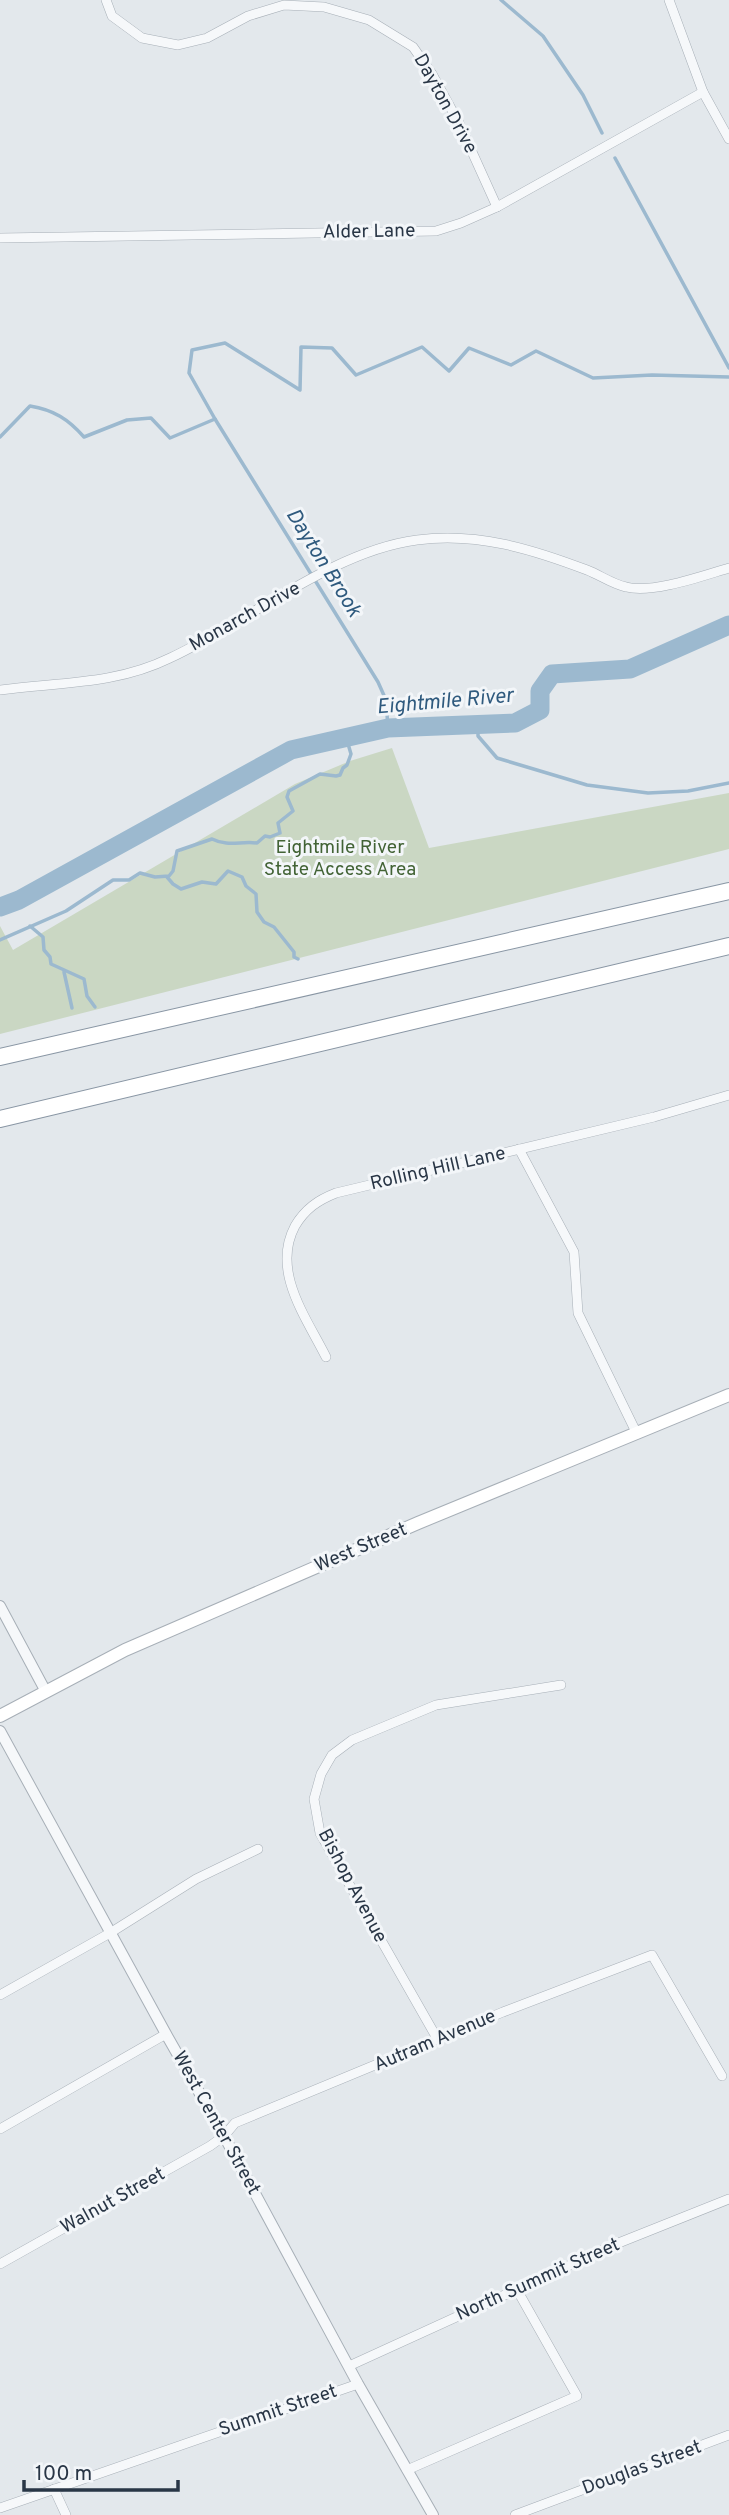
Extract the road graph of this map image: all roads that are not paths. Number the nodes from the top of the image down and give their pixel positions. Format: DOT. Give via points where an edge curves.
graph roads {
  1 [pos="106,0"];
  2 [pos="669,0"];
  3 [pos="703,92"];
  4 [pos="729,139"];
  5 [pos="497,207"];
  6 [pos="0,238"];
  7 [pos="729,568"];
  8 [pos="0,690"];
  9 [pos="729,891"];
  10 [pos="729,946"];
  11 [pos="0,1057"];
  12 [pos="729,1095"];
  13 [pos="0,1119"];
  14 [pos="519,1149"];
  15 [pos="326,1357"];
  16 [pos="729,1395"];
  17 [pos="637,1434"];
  18 [pos="0,1606"];
  19 [pos="561,1685"];
  20 [pos="45,1690"];
  21 [pos="0,1716"];
  22 [pos="0,1731"];
  23 [pos="258,1849"];
  24 [pos="110,1933"];
  25 [pos="0,1995"];
  26 [pos="166,2034"];
  27 [pos="438,2040"];
  28 [pos="722,2076"];
  29 [pos="0,2129"];
  30 [pos="224,2136"];
  31 [pos="729,2199"];
  32 [pos="0,2264"];
  33 [pos="516,2288"];
  34 [pos="349,2367"];
  35 [pos="358,2384"];
  36 [pos="729,2435"];
  37 [pos="407,2470"];
  38 [pos="54,2489"];
  39 [pos="0,2508"];
  40 [pos="66,2515"];
  41 [pos="433,2515"];
  42 [pos="515,2515"];
  1 -- 5 [label="street, Dayton Drive" via="112,16 142,38 178,45 207,38 248,16 284,5 324,7 369,20 413,47 432,74"];
  2 -- 3 [label="street"];
  3 -- 4 [label="street"];
  3 -- 5 [label="street, Alder Lane"];
  5 -- 6 [label="street, Alder Lane" via="436,231"];
  7 -- 8 [label="street, Monarch Drive" via="664,586 627,587 524,548 454,538 416,540 345,561 170,659 138,671 107,680"];
  9 -- 11 [label="highway"];
  10 -- 13 [label="highway"];
  12 -- 14 [label="street, Rolling Hill Lane"];
  14 -- 15 [label="street, Rolling Hill Lane" via="336,1193 309,1208 291,1234 286,1270"];
  14 -- 17 [label="street" via="574,1252 578,1313"];
  16 -- 17 [label="main road, West Street"];
  17 -- 20 [label="main road, West Street" via="418,1523 125,1650"];
  18 -- 20 [label="street"];
  19 -- 27 [label="street, Bishop Avenue" via="436,1705 352,1740 332,1755 321,1774 314,1799 320,1833"];
  20 -- 21 [label="main road, West Street"];
  22 -- 24 [label="street, West Center Street"];
  23 -- 24 [label="street" via="196,1879"];
  24 -- 25 [label="street"];
  24 -- 26 [label="street, West Center Street"];
  26 -- 29 [label="street"];
  26 -- 30 [label="street, West Center Street"];
  27 -- 28 [label="street, Autram Avenue" via="652,1955"];
  27 -- 30 [label="street, Autram Avenue" via="235,2123"];
  30 -- 32 [label="street, Walnut Street"];
  30 -- 34 [label="street, West Center Street"];
  31 -- 33 [label="street, North Summit Street"];
  33 -- 34 [label="street, North Summit Street"];
  33 -- 37 [label="street" via="577,2396"];
  34 -- 35 [label="street, West Center Street"];
  35 -- 37 [label="street, West Center Street"];
  35 -- 38 [label="street, Summit Street"];
  36 -- 42 [label="street, Douglas Street"];
  37 -- 41 [label="street, West Center Street"];
  38 -- 39 [label="street, Summit Street"];
  38 -- 40 [label="street"];
}
